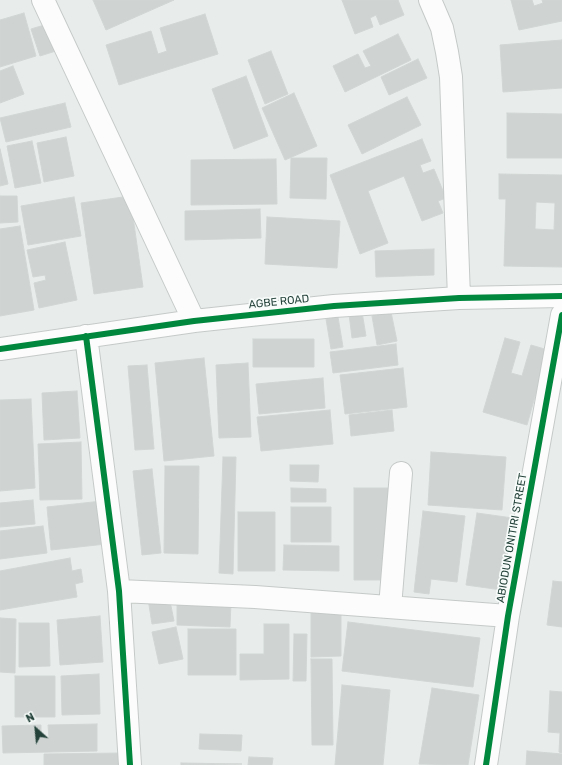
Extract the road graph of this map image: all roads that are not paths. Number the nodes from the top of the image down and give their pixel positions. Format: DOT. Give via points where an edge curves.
graph roads {
  1 [pos="43,0"];
  2 [pos="430,0"];
  3 [pos="562,296"];
  4 [pos="459,298"];
  5 [pos="562,314"];
  6 [pos="194,321"];
  7 [pos="86,336"];
  8 [pos="0,349"];
  9 [pos="400,473"];
  10 [pos="119,591"];
  11 [pos="390,607"];
  12 [pos="508,616"];
  13 [pos="130,765"];
  14 [pos="486,765"];
  1 -- 6 [label="street"];
  2 -- 4 [label="street" via="442,28 451,78"];
  3 -- 4 [label="street, AGBE ROAD"];
  4 -- 6 [label="street, AGBE ROAD" via="334,306"];
  5 -- 12 [label="street, ABIODUN ONITIRI STREET"];
  6 -- 7 [label="street, AGBE ROAD"];
  7 -- 8 [label="street, AGBE ROAD"];
  7 -- 10 [label="street"];
  9 -- 11 [label="street"];
  10 -- 11 [label="street" via="255,597"];
  10 -- 13 [label="street"];
  11 -- 12 [label="street"];
  12 -- 14 [label="street, ABIODUN ONITIRI STREET"];
}
